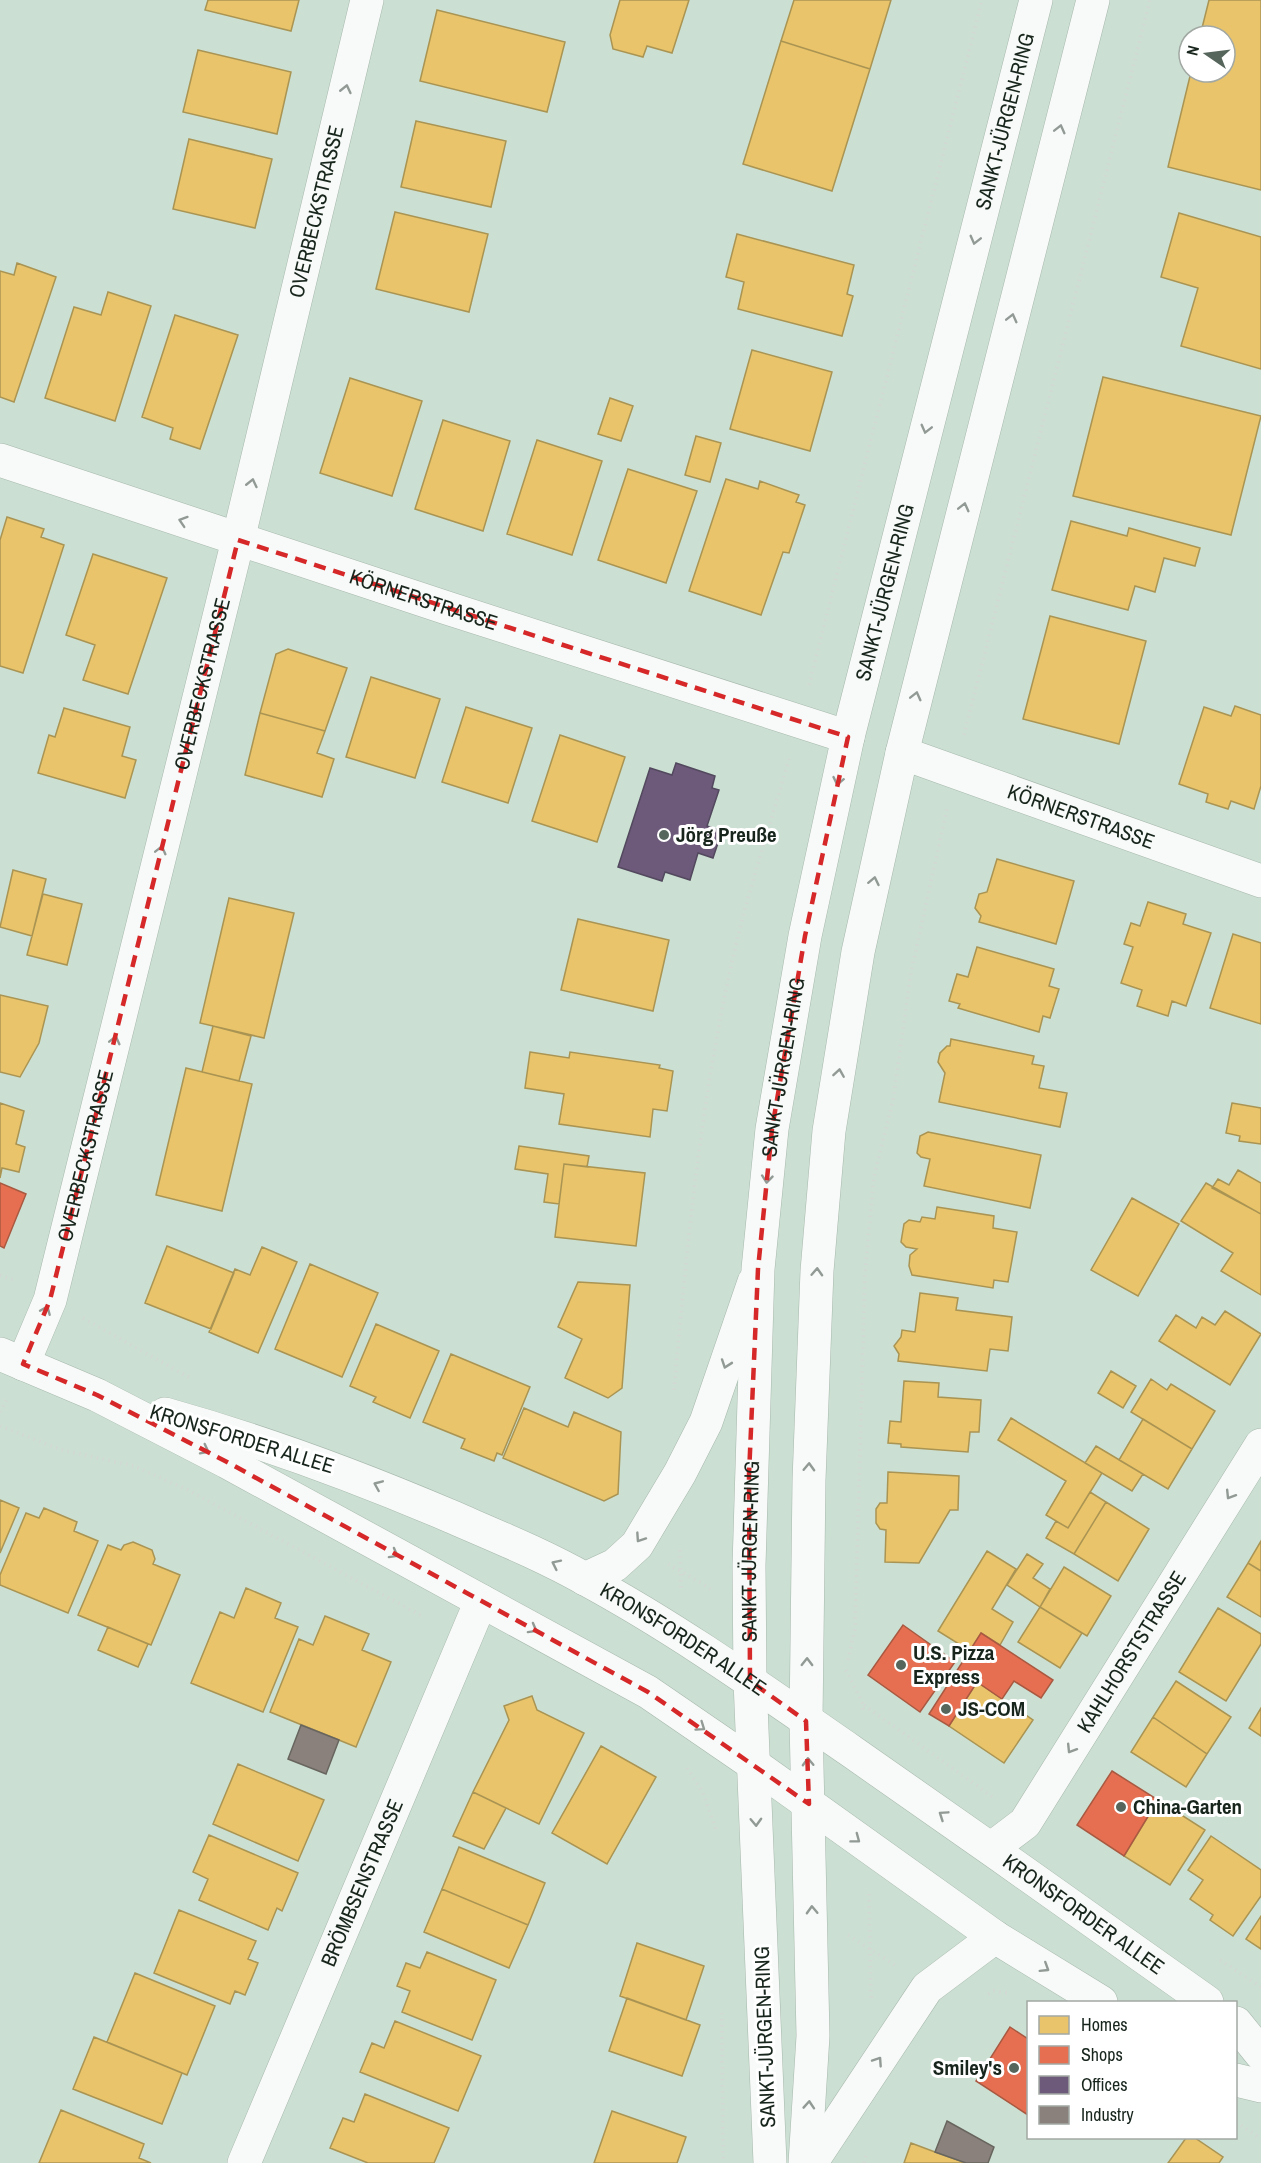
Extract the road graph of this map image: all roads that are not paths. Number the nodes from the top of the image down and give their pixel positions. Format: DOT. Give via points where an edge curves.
graph roads {
  1 [pos="367,0"];
  2 [pos="1036,0"];
  3 [pos="1093,0"];
  4 [pos="0,460"];
  5 [pos="238,540"];
  6 [pos="848,737"];
  7 [pos="902,753"];
  8 [pos="1261,881"];
  9 [pos="758,1269"];
  10 [pos="12,1359"];
  11 [pos="97,1395"];
  12 [pos="1261,1445"];
  13 [pos="585,1579"];
  14 [pos="481,1601"];
  15 [pos="750,1682"];
  16 [pos="806,1721"];
  17 [pos="753,1764"];
  18 [pos="809,1804"];
  19 [pos="992,1848"];
  20 [pos="995,1937"];
  21 [pos="1099,2001"];
  22 [pos="1206,2001"];
  23 [pos="1237,2024"];
  24 [pos="1261,2054"];
  25 [pos="1237,2080"];
  26 [pos="1261,2086"];
  27 [pos="244,2163"];
  28 [pos="770,2163"];
  29 [pos="805,2163"];
  30 [pos="812,2163"];
  5 -- 1 [label="main road, OVERBECKSTRASSE, one-way"];
  2 -- 6 [label="main road, SANKT-JÜRGEN-RING, one-way"];
  7 -- 3 [label="main road, SANKT-JÜRGEN-RING, one-way"];
  5 -- 4 [label="main road, KÖRNERSTRASSE, one-way"];
  5 -- 6 [label="main road, KÖRNERSTRASSE"];
  10 -- 5 [label="main road, OVERBECKSTRASSE, one-way" via="50,1300"];
  6 -- 9 [label="main road, SANKT-JÜRGEN-RING, one-way" via="805,936 776,1106"];
  7 -- 8 [label="main road, KÖRNERSTRASSE"];
  16 -- 7 [label="main road, SANKT-JÜRGEN-RING, one-way" via="815,1317 829,1131 858,952"];
  9 -- 13 [label="main road, one-way" via="706,1422 680,1473 637,1545 615,1565"];
  9 -- 15 [label="main road, SANKT-JÜRGEN-RING" via="749,1474"];
  10 -- 11 [label="main road, KRONSFORDER ALLEE"];
  13 -- 11 [label="main road, KRONSFORDER ALLEE, one-way" via="511,1542 347,1472 236,1434"];
  11 -- 14 [label="main road, KRONSFORDER ALLEE, one-way"];
  12 -- 19 [label="main road, KAHLHORSTSTRASSE, one-way" via="1025,1823"];
  13 -- 15 [label="main road, KRONSFORDER ALLEE" via="682,1635"];
  14 -- 17 [label="main road, KRONSFORDER ALLEE, one-way" via="648,1692"];
  14 -- 27 [label="main road, BRÖMBSENSTRASSE"];
  15 -- 16 [label="main road, KRONSFORDER ALLEE"];
  15 -- 17 [label="main road, SANKT-JÜRGEN-RING"];
  18 -- 16 [label="main road, SANKT-JÜRGEN-RING, one-way"];
  19 -- 16 [label="main road, KRONSFORDER ALLEE, one-way"];
  17 -- 18 [label="main road, KRONSFORDER ALLEE"];
  17 -- 28 [label="main road, SANKT-JÜRGEN-RING, one-way"];
  18 -- 20 [label="main road, KRONSFORDER ALLEE, one-way"];
  29 -- 18 [label="main road, SANKT-JÜRGEN-RING, one-way" via="813,2036"];
  19 -- 22 [label="main road, KRONSFORDER ALLEE"];
  20 -- 21 [label="main road, KRONSFORDER ALLEE, one-way"];
  30 -- 20 [label="main road, one-way" via="927,1988"];
  23 -- 24 [label="main road"];
  25 -- 26 [label="main road"];
}
